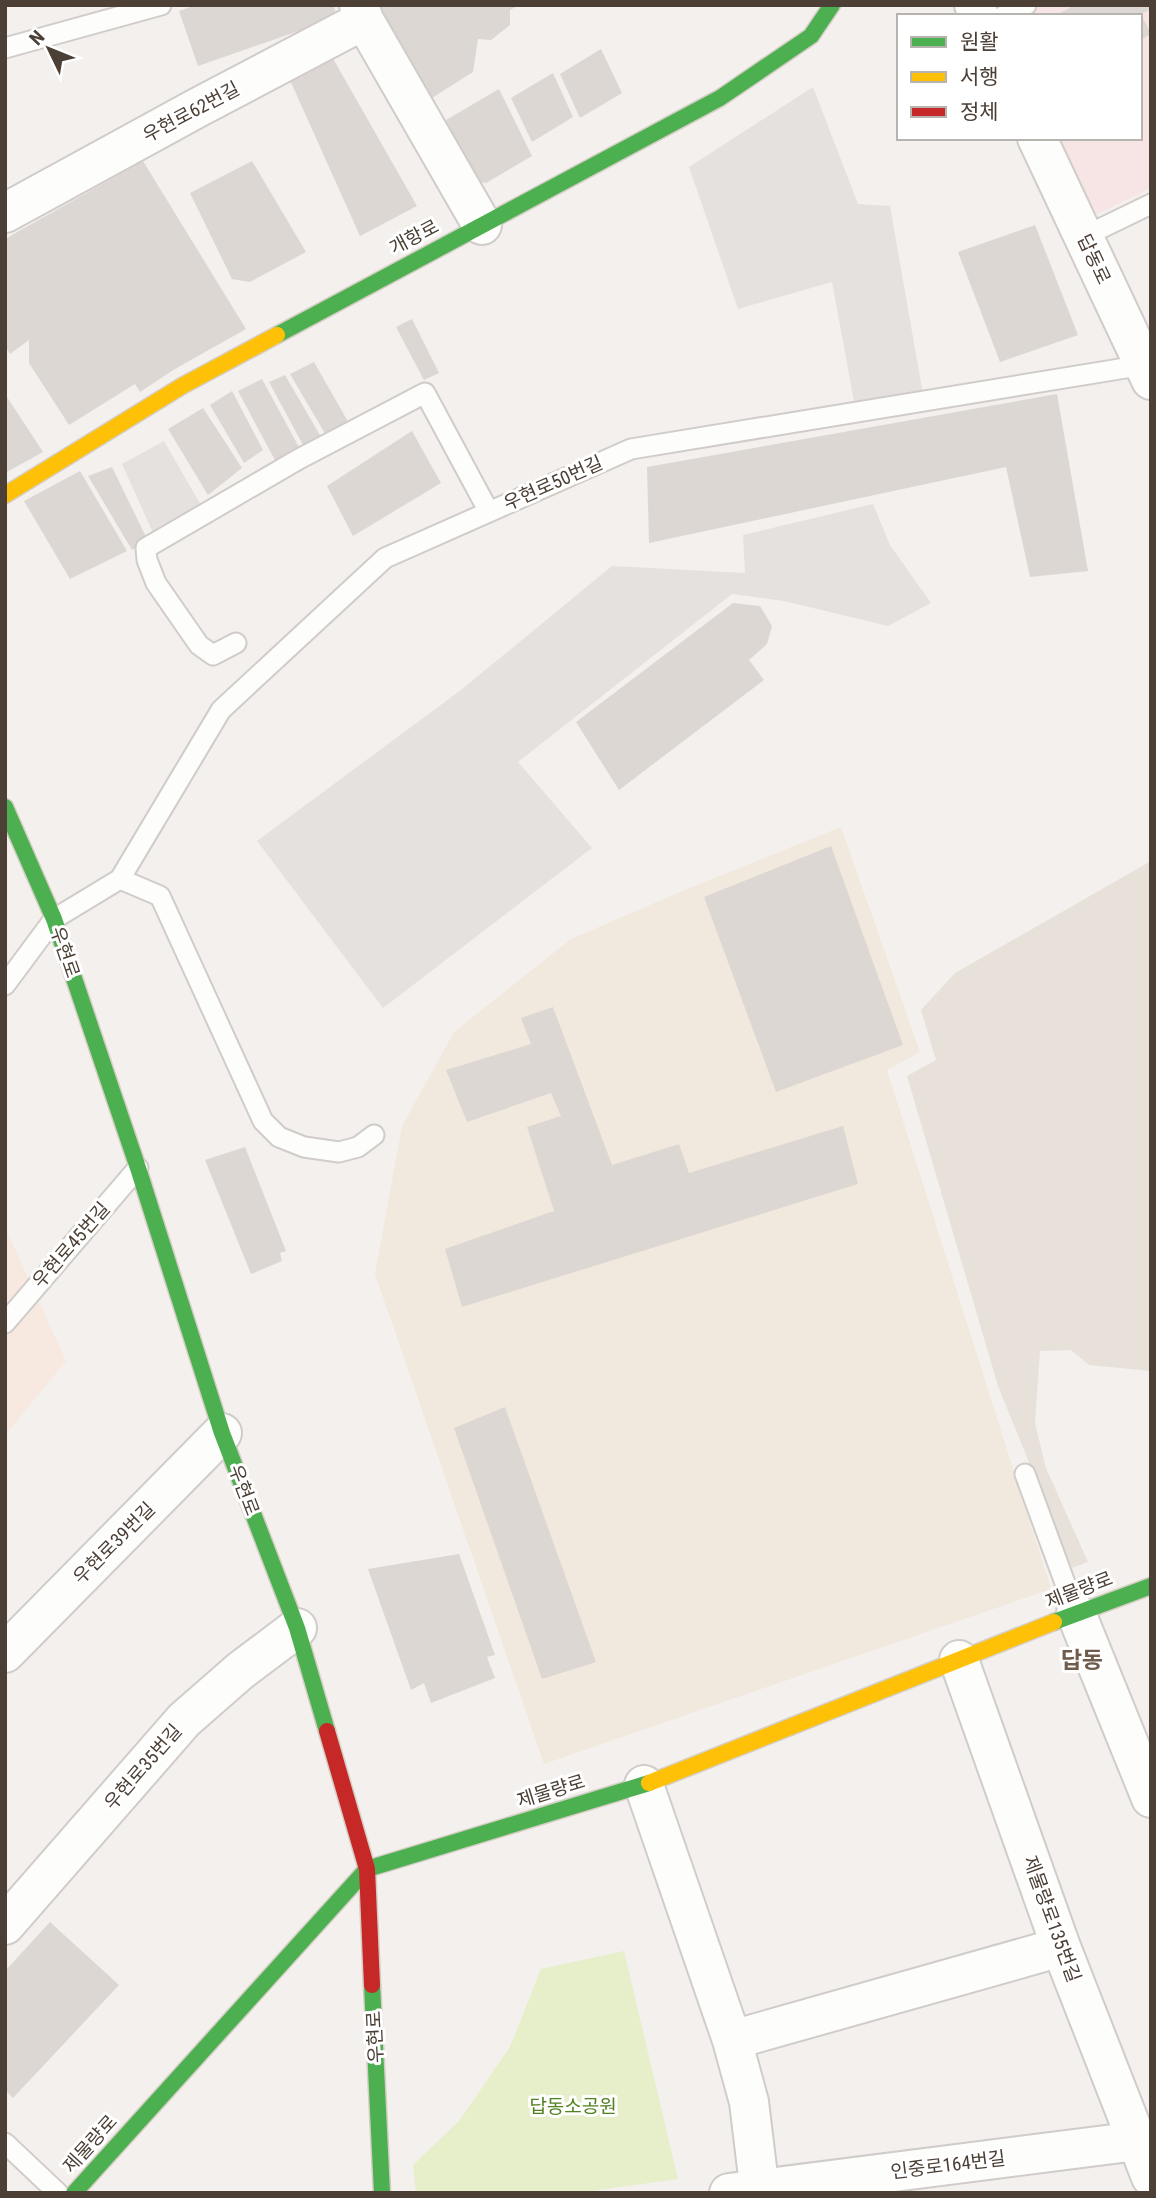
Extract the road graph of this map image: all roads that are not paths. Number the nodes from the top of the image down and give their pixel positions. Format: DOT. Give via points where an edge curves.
graph roads {
  1 [pos="161,5"];
  2 [pos="832,5"];
  3 [pos="1026,5"];
  4 [pos="362,13"];
  5 [pos="1007,14"];
  6 [pos="5,48"];
  7 [pos="1038,140"];
  8 [pos="1151,204"];
  9 [pos="5,213"];
  10 [pos="481,225"];
  11 [pos="1083,237"];
  12 [pos="1148,372"];
  13 [pos="5,495"];
  14 [pos="489,512"];
  15 [pos="236,643"];
  16 [pos="5,807"];
  17 [pos="120,879"];
  18 [pos="54,919"];
  19 [pos="5,985"];
  20 [pos="374,1135"];
  21 [pos="138,1168"];
  22 [pos="5,1322"];
  23 [pos="222,1433"];
  24 [pos="1024,1474"];
  25 [pos="1151,1586"];
  26 [pos="1076,1613"];
  27 [pos="298,1628"];
  28 [pos="5,1653"];
  29 [pos="959,1660"];
  30 [pos="644,1785"];
  31 [pos="1151,1798"];
  32 [pos="367,1869"];
  33 [pos="5,1925"];
  34 [pos="1061,1947"];
  35 [pos="732,2040"];
  36 [pos="1137,2141"];
  37 [pos="5,2143"];
  38 [pos="1151,2177"];
  39 [pos="749,2191"];
  40 [pos="58,2193"];
  41 [pos="74,2193"];
  42 [pos="383,2193"];
  1 -- 6 [label="lane"];
  2 -- 10 [label="street, 개항로" via="811,36 720,98"];
  3 -- 5 [label="lane"];
  4 -- 9 [label="street, 우현로62번길"];
  4 -- 10 [label="street"];
  7 -- 11 [label="street, 답동로"];
  8 -- 11 [label="lane"];
  10 -- 13 [label="street, 개항로" via="182,386"];
  11 -- 12 [label="street, 답동로"];
  12 -- 14 [label="lane, 우현로50번길" via="631,449"];
  14 -- 15 [label="lane" via="425,393 146,548 156,583 199,645 213,655"];
  14 -- 17 [label="lane, 우현로50번길" via="385,558 221,710"];
  16 -- 18 [label="street, 우현로"];
  17 -- 18 [label="lane"];
  17 -- 20 [label="lane" via="160,896 263,1121 279,1137 304,1147 340,1152 358,1147"];
  18 -- 19 [label="lane"];
  18 -- 21 [label="street, 우현로"];
  21 -- 22 [label="lane, 우현로45번길"];
  21 -- 23 [label="street, 우현로"];
  23 -- 27 [label="street, 우현로"];
  23 -- 28 [label="street, 우현로39번길"];
  24 -- 26 [label="lane"];
  25 -- 26 [label="street, 제물량로"];
  26 -- 29 [label="street, 제물량로"];
  26 -- 31 [label="street"];
  27 -- 32 [label="street, 우현로"];
  27 -- 33 [label="street, 우현로35번길" via="184,1720"];
  29 -- 30 [label="street, 제물량로"];
  29 -- 34 [label="street, 제물량로135번길"];
  30 -- 32 [label="street, 제물량로"];
  30 -- 35 [label="street, 인중로164번길"];
  32 -- 41 [label="street, 제물량로"];
  32 -- 42 [label="street, 우현로"];
  34 -- 35 [label="street"];
  34 -- 36 [label="street, 제물량로135번길"];
  35 -- 39 [label="street, 인중로164번길" via="750,2102"];
  36 -- 38 [label="street, 제물량로135번길"];
  36 -- 39 [label="street, 인중로164번길"];
  37 -- 40 [label="lane"];
}
